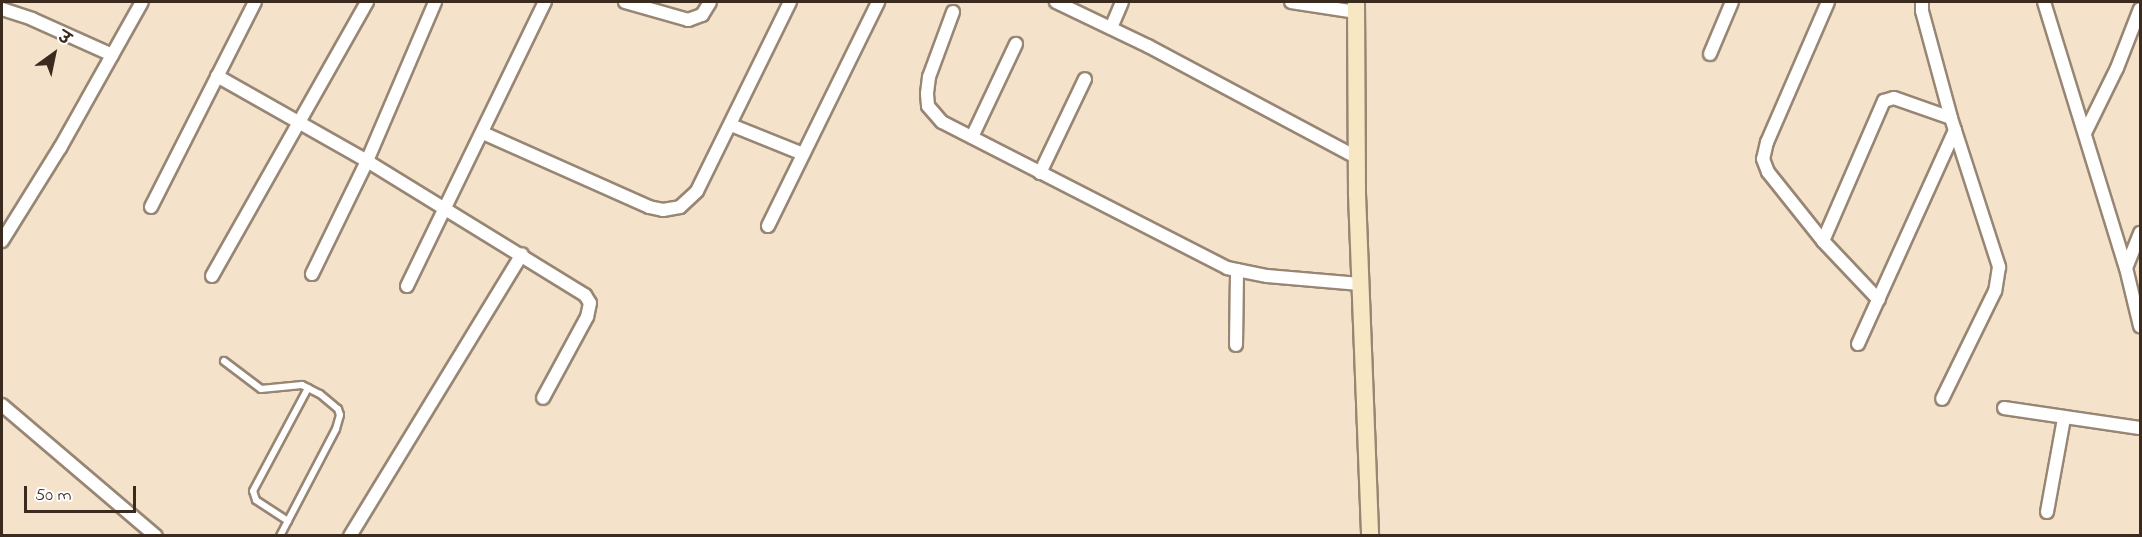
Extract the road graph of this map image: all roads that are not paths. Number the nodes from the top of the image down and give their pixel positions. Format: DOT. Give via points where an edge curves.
graph roads {
  1 [pos="142,2"];
  2 [pos="255,2"];
  3 [pos="367,2"];
  4 [pos="435,2"];
  5 [pos="546,2"];
  6 [pos="625,2"];
  7 [pos="710,2"];
  8 [pos="790,2"];
  9 [pos="878,2"];
  10 [pos="1056,2"];
  11 [pos="1122,2"];
  12 [pos="1291,2"];
  13 [pos="1732,2"];
  14 [pos="1828,2"];
  15 [pos="1922,2"];
  16 [pos="2044,2"];
  17 [pos="1356,7"];
  18 [pos="2,9"];
  19 [pos="2140,9"];
  20 [pos="953,12"];
  21 [pos="1111,28"];
  22 [pos="1016,44"];
  23 [pos="1710,54"];
  24 [pos="111,55"];
  25 [pos="218,76"];
  26 [pos="1085,79"];
  27 [pos="299,121"];
  28 [pos="731,124"];
  29 [pos="1953,124"];
  30 [pos="483,132"];
  31 [pos="2085,133"];
  32 [pos="972,137"];
  33 [pos="803,154"];
  34 [pos="1356,157"];
  35 [pos="367,161"];
  36 [pos="1040,173"];
  37 [pos="151,207"];
  38 [pos="446,209"];
  39 [pos="768,226"];
  40 [pos="2140,232"];
  41 [pos="2,241"];
  42 [pos="1823,241"];
  43 [pos="522,254"];
  44 [pos="2126,268"];
  45 [pos="1237,270"];
  46 [pos="312,274"];
  47 [pos="212,276"];
  48 [pos="1360,284"];
  49 [pos="407,286"];
  50 [pos="1879,300"];
  51 [pos="2140,326"];
  52 [pos="1858,344"];
  53 [pos="1236,345"];
  54 [pos="224,361"];
  55 [pos="308,388"];
  56 [pos="543,398"];
  57 [pos="1942,399"];
  58 [pos="2,405"];
  59 [pos="2004,408"];
  60 [pos="2064,418"];
  61 [pos="2140,428"];
  62 [pos="2047,512"];
  63 [pos="288,521"];
  64 [pos="156,536"];
  65 [pos="280,536"];
  66 [pos="350,536"];
  67 [pos="1371,536"];
  1 -- 24 [label="street"];
  2 -- 25 [label="street"];
  3 -- 27 [label="street"];
  4 -- 35 [label="street"];
  5 -- 30 [label="street"];
  6 -- 7 [label="street" via="688,20 702,15"];
  8 -- 28 [label="street"];
  9 -- 33 [label="street"];
  10 -- 21 [label="street"];
  11 -- 21 [label="street"];
  12 -- 17 [label="street"];
  13 -- 23 [label="street"];
  14 -- 42 [label="street" via="1763,159 1768,172"];
  15 -- 29 [label="street"];
  16 -- 31 [label="street"];
  17 -- 34 [label="street"];
  18 -- 24 [label="street"];
  19 -- 31 [label="street"];
  20 -- 32 [label="street" via="929,76 928,106 942,122"];
  21 -- 34 [label="street"];
  22 -- 32 [label="street"];
  24 -- 41 [label="street" via="60,148"];
  25 -- 27 [label="street"];
  25 -- 37 [label="street"];
  26 -- 36 [label="street"];
  27 -- 35 [label="street"];
  27 -- 47 [label="street"];
  28 -- 30 [label="street" via="697,191 689,202 671,210 649,207"];
  28 -- 33 [label="street"];
  29 -- 42 [label="street" via="1894,98 1884,101"];
  29 -- 50 [label="street"];
  29 -- 57 [label="street" via="1998,258 1999,273 1995,291"];
  30 -- 38 [label="street"];
  31 -- 44 [label="street"];
  32 -- 36 [label="street"];
  33 -- 39 [label="street"];
  34 -- 48 [label="street"];
  35 -- 38 [label="street"];
  35 -- 46 [label="street"];
  36 -- 45 [label="street" via="1193,252"];
  38 -- 43 [label="street"];
  38 -- 49 [label="street"];
  40 -- 44 [label="street"];
  42 -- 50 [label="street"];
  43 -- 56 [label="street" via="585,295 590,303 587,317"];
  43 -- 66 [label="street"];
  44 -- 51 [label="street"];
  45 -- 48 [label="street"];
  45 -- 53 [label="street"];
  48 -- 67 [label="street"];
  50 -- 52 [label="street"];
  54 -- 55 [label="lane" via="261,389 295,384"];
  55 -- 63 [label="lane" via="333,403 339,421"];
  55 -- 63 [label="lane" via="253,491 256,500"];
  58 -- 64 [label="street"];
  59 -- 60 [label="street"];
  60 -- 61 [label="street"];
  60 -- 62 [label="street"];
  63 -- 65 [label="lane"];
}
